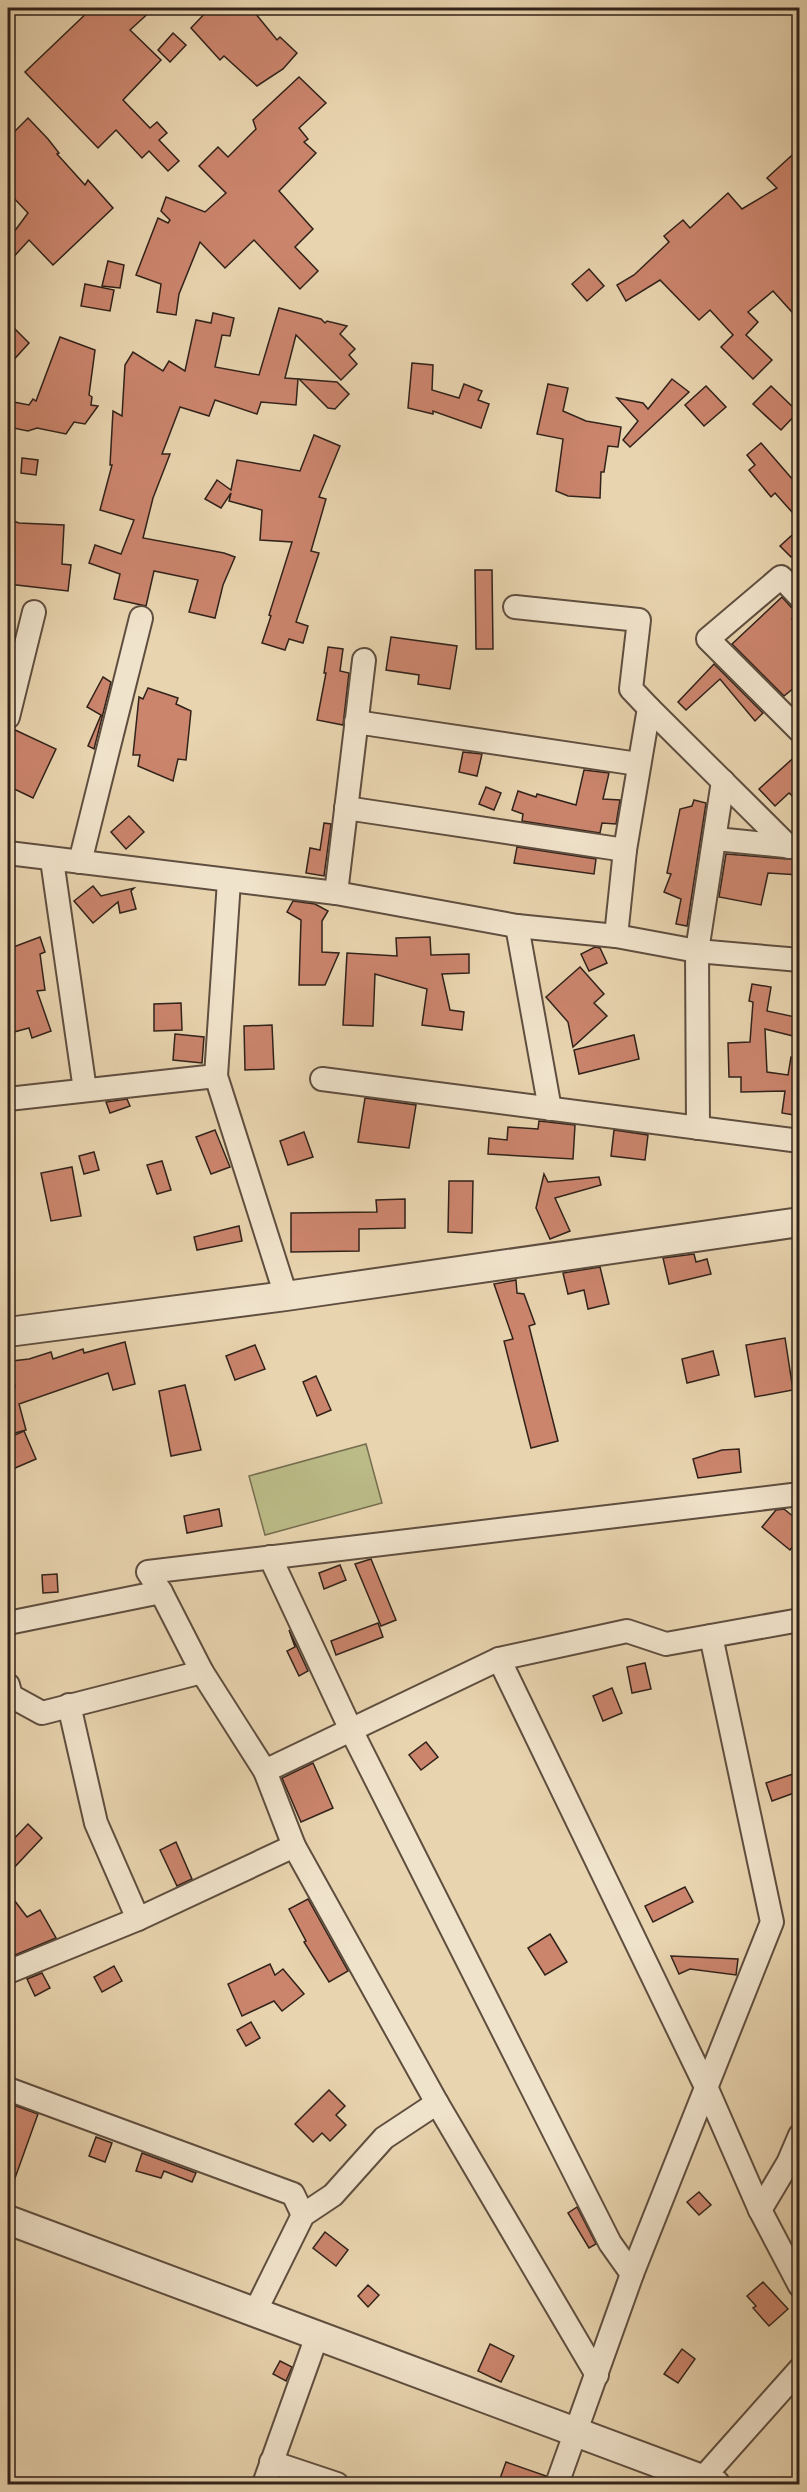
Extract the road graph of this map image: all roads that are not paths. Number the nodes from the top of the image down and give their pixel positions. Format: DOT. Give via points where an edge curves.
graph roads {
  1 [pos="800,597"];
  2 [pos="515,607"];
  3 [pos="34,612"];
  4 [pos="141,618"];
  5 [pos="364,660"];
  6 [pos="649,708"];
  7 [pos="8,717"];
  8 [pos="356,722"];
  9 [pos="800,731"];
  10 [pos="638,764"];
  11 [pos="723,781"];
  12 [pos="346,808"];
  13 [pos="716,839"];
  14 [pos="794,847"];
  15 [pos="625,850"];
  16 [pos="8,853"];
  17 [pos="52,860"];
  18 [pos="80,862"];
  19 [pos="229,881"];
  20 [pos="336,893"];
  21 [pos="517,926"];
  22 [pos="616,936"];
  23 [pos="697,951"];
  24 [pos="800,960"];
  25 [pos="216,1076"];
  26 [pos="322,1079"];
  27 [pos="85,1090"];
  28 [pos="8,1099"];
  29 [pos="550,1109"];
  30 [pos="698,1128"];
  31 [pos="800,1141"];
  32 [pos="800,1222"];
  33 [pos="286,1296"];
  34 [pos="8,1330"];
  35 [pos="800,1494"];
  36 [pos="270,1557"];
  37 [pos="161,1592"];
  38 [pos="800,1620"];
  39 [pos="8,1623"];
  40 [pos="711,1636"];
  41 [pos="499,1659"];
  42 [pos="202,1672"];
  43 [pos="8,1685"];
  44 [pos="69,1705"];
  45 [pos="351,1730"];
  46 [pos="265,1771"];
  47 [pos="294,1846"];
  48 [pos="138,1918"];
  49 [pos="8,1972"];
  50 [pos="707,2089"];
  51 [pos="8,2090"];
  52 [pos="436,2103"];
  53 [pos="800,2135"];
  54 [pos="760,2210"];
  55 [pos="303,2215"];
  56 [pos="8,2220"];
  57 [pos="632,2274"];
  58 [pos="800,2286"];
  59 [pos="255,2312"];
  60 [pos="317,2336"];
  61 [pos="800,2369"];
  62 [pos="597,2375"];
  63 [pos="575,2432"];
  64 [pos="271,2462"];
  65 [pos="693,2480"];
  66 [pos="264,2484"];
  67 [pos="337,2484"];
  68 [pos="557,2484"];
  1 -- 9 [label="street" via="781,578 708,639"];
  2 -- 6 [label="street" via="639,620 631,689"];
  3 -- 7 [label="street"];
  4 -- 18 [label="street"];
  5 -- 8 [label="street"];
  6 -- 10 [label="street"];
  6 -- 11 [label="street"];
  8 -- 10 [label="street"];
  8 -- 12 [label="street"];
  10 -- 15 [label="street"];
  11 -- 13 [label="street"];
  11 -- 14 [label="street"];
  12 -- 15 [label="street"];
  12 -- 20 [label="street"];
  13 -- 14 [label="street"];
  13 -- 23 [label="street"];
  15 -- 22 [label="street"];
  16 -- 17 [label="street"];
  17 -- 18 [label="street"];
  17 -- 27 [label="street"];
  18 -- 19 [label="street"];
  19 -- 20 [label="street"];
  19 -- 25 [label="street"];
  20 -- 21 [label="street"];
  21 -- 22 [label="street"];
  21 -- 29 [label="street"];
  22 -- 23 [label="street"];
  23 -- 24 [label="street"];
  23 -- 30 [label="street"];
  25 -- 27 [label="street"];
  25 -- 33 [label="street"];
  26 -- 29 [label="street"];
  27 -- 28 [label="street"];
  29 -- 30 [label="street"];
  30 -- 31 [label="street"];
  32 -- 33 [label="street"];
  33 -- 34 [label="street"];
  35 -- 36 [label="street"];
  36 -- 37 [label="street" via="148,1572"];
  36 -- 45 [label="street"];
  37 -- 39 [label="street"];
  37 -- 42 [label="street"];
  38 -- 40 [label="street"];
  40 -- 41 [label="street" via="666,1644 627,1631"];
  40 -- 50 [label="street" via="772,1922"];
  41 -- 45 [label="street"];
  41 -- 50 [label="street"];
  42 -- 44 [label="street"];
  42 -- 46 [label="street"];
  43 -- 44 [label="street" via="11,1696 42,1713"];
  44 -- 48 [label="street" via="96,1822"];
  45 -- 46 [label="street"];
  45 -- 57 [label="street" via="610,2242"];
  46 -- 47 [label="street"];
  47 -- 48 [label="street"];
  47 -- 52 [label="street"];
  48 -- 49 [label="street"];
  50 -- 54 [label="street"];
  50 -- 57 [label="street"];
  51 -- 55 [label="street" via="294,2194"];
  52 -- 55 [label="street" via="384,2138 333,2195"];
  52 -- 62 [label="street"];
  53 -- 54 [label="street"];
  54 -- 58 [label="street"];
  55 -- 59 [label="street"];
  56 -- 59 [label="street"];
  57 -- 62 [label="street"];
  59 -- 60 [label="street"];
  60 -- 63 [label="street"];
  60 -- 64 [label="street"];
  61 -- 65 [label="street"];
  62 -- 63 [label="street"];
  63 -- 65 [label="street"];
  63 -- 68 [label="street"];
  64 -- 66 [label="street"];
  64 -- 67 [label="street"];
}
